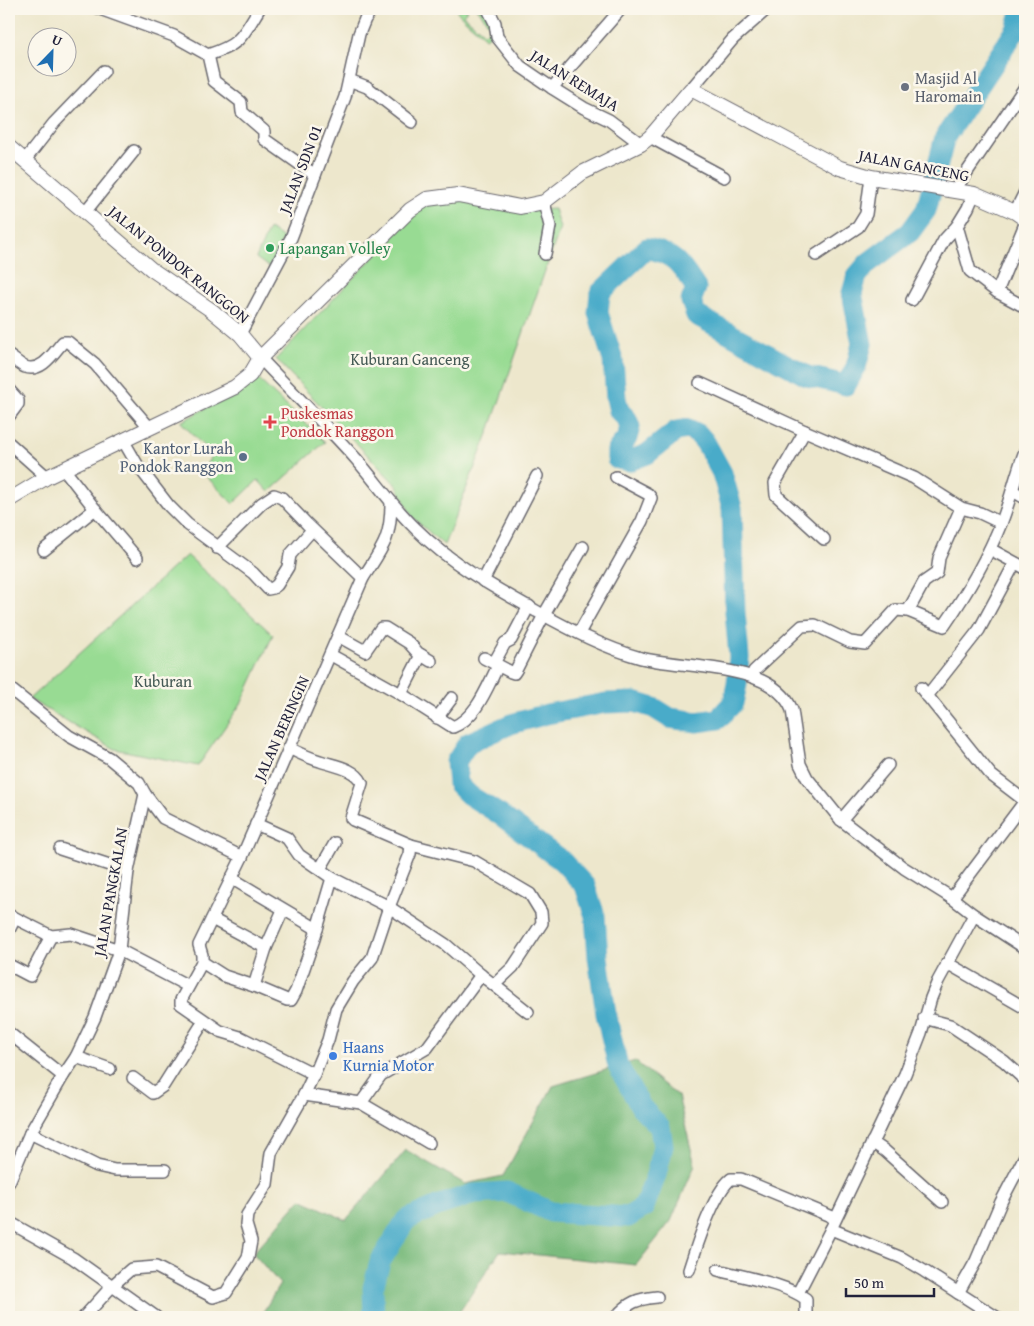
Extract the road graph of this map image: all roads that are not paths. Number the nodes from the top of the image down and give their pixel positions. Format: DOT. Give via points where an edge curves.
graph roads {
  1 [pos="259,9"];
  2 [pos="372,9"];
  3 [pos="489,9"];
  4 [pos="621,9"];
  5 [pos="767,9"];
  6 [pos="106,10"];
  7 [pos="208,56"];
  8 [pos="104,71"];
  9 [pos="349,80"];
  10 [pos="1025,86"];
  11 [pos="552,88"];
  12 [pos="691,89"];
  13 [pos="412,122"];
  14 [pos="646,140"];
  15 [pos="9,147"];
  16 [pos="134,151"];
  17 [pos="24,160"];
  18 [pos="315,175"];
  19 [pos="724,177"];
  20 [pos="871,177"];
  21 [pos="954,191"];
  22 [pos="1025,192"];
  23 [pos="974,194"];
  24 [pos="544,202"];
  25 [pos="85,212"];
  26 [pos="1020,215"];
  27 [pos="1025,224"];
  28 [pos="957,226"];
  29 [pos="545,254"];
  30 [pos="816,255"];
  31 [pos="997,292"];
  32 [pos="912,300"];
  33 [pos="1025,306"];
  34 [pos="240,334"];
  35 [pos="9,356"];
  36 [pos="260,358"];
  37 [pos="700,383"];
  38 [pos="9,390"];
  39 [pos="9,416"];
  40 [pos="149,427"];
  41 [pos="806,431"];
  42 [pos="122,440"];
  43 [pos="9,443"];
  44 [pos="1025,451"];
  45 [pos="64,469"];
  46 [pos="537,476"];
  47 [pos="47,477"];
  48 [pos="616,477"];
  49 [pos="1013,491"];
  50 [pos="1025,498"];
  51 [pos="9,500"];
  52 [pos="391,503"];
  53 [pos="961,508"];
  54 [pos="95,510"];
  55 [pos="1001,522"];
  56 [pos="312,530"];
  57 [pos="824,539"];
  58 [pos="583,547"];
  59 [pos="217,548"];
  60 [pos="990,549"];
  61 [pos="44,550"];
  62 [pos="137,558"];
  63 [pos="1020,565"];
  64 [pos="363,578"];
  65 [pos="483,581"];
  66 [pos="528,606"];
  67 [pos="908,611"];
  68 [pos="544,615"];
  69 [pos="579,633"];
  70 [pos="338,636"];
  71 [pos="331,655"];
  72 [pos="492,662"];
  73 [pos="750,675"];
  74 [pos="9,688"];
  75 [pos="401,694"];
  76 [pos="452,698"];
  77 [pos="438,718"];
  78 [pos="289,748"];
  79 [pos="888,765"];
  80 [pos="145,794"];
  81 [pos="1025,801"];
  82 [pos="841,820"];
  83 [pos="256,824"];
  84 [pos="335,843"];
  85 [pos="411,845"];
  86 [pos="60,850"];
  87 [pos="242,857"];
  88 [pos="128,870"];
  89 [pos="320,870"];
  90 [pos="231,878"];
  91 [pos="332,878"];
  92 [pos="952,898"];
  93 [pos="389,906"];
  94 [pos="283,910"];
  95 [pos="974,915"];
  96 [pos="12,917"];
  97 [pos="212,919"];
  98 [pos="9,930"];
  99 [pos="315,934"];
  100 [pos="50,936"];
  101 [pos="1023,942"];
  102 [pos="266,948"];
  103 [pos="119,950"];
  104 [pos="202,962"];
  105 [pos="946,963"];
  106 [pos="9,965"];
  107 [pos="481,975"];
  108 [pos="494,985"];
  109 [pos="188,986"];
  110 [pos="254,986"];
  111 [pos="1025,1008"];
  112 [pos="528,1012"];
  113 [pos="924,1018"];
  114 [pos="204,1021"];
  115 [pos="9,1033"];
  116 [pos="76,1057"];
  117 [pos="110,1069"];
  118 [pos="314,1074"];
  119 [pos="64,1076"];
  120 [pos="133,1078"];
  121 [pos="1025,1080"];
  122 [pos="304,1095"];
  123 [pos="361,1103"];
  124 [pos="30,1133"];
  125 [pos="872,1142"];
  126 [pos="429,1143"];
  127 [pos="1025,1156"];
  128 [pos="165,1170"];
  129 [pos="9,1182"];
  130 [pos="942,1202"];
  131 [pos="9,1222"];
  132 [pos="833,1223"];
  133 [pos="689,1270"];
  134 [pos="718,1270"];
  135 [pos="113,1285"];
  136 [pos="798,1293"];
  137 [pos="958,1293"];
  138 [pos="657,1298"];
  139 [pos="84,1317"];
  140 [pos="156,1317"];
  141 [pos="616,1317"];
  142 [pos="806,1317"];
  143 [pos="996,1317"];
  1 -- 7 [label="street" via="242,37 229,48"];
  2 -- 9 [label="street, JALAN SDN 01" via="359,34"];
  3 -- 11 [label="street, JALAN REMAJA" via="496,23 496,37 520,66"];
  4 -- 11 [label="street"];
  5 -- 12 [label="street" via="732,39"];
  6 -- 7 [label="street" via="174,36"];
  7 -- 18 [label="street" via="214,81 241,102 242,112 264,131 264,139"];
  8 -- 17 [label="street"];
  9 -- 13 [label="street" via="367,87"];
  9 -- 18 [label="street, JALAN SDN 01"];
  10 -- 21 [label="street"];
  11 -- 14 [label="street, JALAN REMAJA"];
  12 -- 14 [label="street"];
  12 -- 20 [label="street, JALAN GANCENG" via="840,168"];
  14 -- 19 [label="street, JALAN REMAJA"];
  14 -- 24 [label="street" via="582,173"];
  15 -- 17 [label="street, JALAN PONDOK RANGGON"];
  16 -- 25 [label="street"];
  17 -- 25 [label="street, JALAN PONDOK RANGGON"];
  18 -- 34 [label="street, JALAN SDN 01" via="290,238"];
  20 -- 21 [label="street, JALAN GANCENG"];
  20 -- 30 [label="street" via="866,214 858,227"];
  21 -- 23 [label="street, JALAN GANCENG"];
  22 -- 26 [label="street"];
  23 -- 26 [label="street, JALAN GANCENG"];
  23 -- 28 [label="street"];
  24 -- 29 [label="street" via="550,226"];
  24 -- 36 [label="street" via="520,207 458,195 427,199 410,210"];
  25 -- 34 [label="street, JALAN PONDOK RANGGON" via="151,269"];
  27 -- 31 [label="street"];
  28 -- 31 [label="street" via="970,271"];
  28 -- 32 [label="street" via="944,240"];
  31 -- 33 [label="street"];
  34 -- 36 [label="street, JALAN PONDOK RANGGON"];
  35 -- 40 [label="street" via="26,368 36,367 44,365 63,342 68,342 95,364"];
  36 -- 40 [label="street" via="250,376 235,387"];
  36 -- 52 [label="street" via="357,461"];
  37 -- 41 [label="street"];
  38 -- 39 [label="street" via="18,400"];
  40 -- 42 [label="street"];
  41 -- 53 [label="street" via="914,478"];
  41 -- 57 [label="street" via="775,483 776,496"];
  42 -- 45 [label="street"];
  42 -- 59 [label="street" via="169,506"];
  43 -- 47 [label="street"];
  44 -- 49 [label="street"];
  45 -- 47 [label="street"];
  45 -- 54 [label="street"];
  46 -- 65 [label="street"];
  47 -- 51 [label="street"];
  48 -- 69 [label="street" via="651,498 642,521"];
  49 -- 50 [label="street"];
  49 -- 55 [label="street"];
  52 -- 64 [label="street, JALAN BERINGIN" via="387,538"];
  52 -- 65 [label="street" via="416,530"];
  53 -- 55 [label="street"];
  53 -- 67 [label="street" via="937,573 924,582"];
  54 -- 61 [label="street"];
  54 -- 62 [label="street"];
  55 -- 60 [label="street"];
  56 -- 59 [label="street" via="282,498 274,495"];
  56 -- 59 [label="street" via="290,555 288,567 271,589"];
  56 -- 64 [label="street"];
  58 -- 68 [label="street"];
  60 -- 63 [label="street"];
  60 -- 67 [label="street" via="968,592 944,626"];
  63 -- 81 [label="street" via="979,630 924,692 990,775"];
  64 -- 70 [label="street, JALAN BERINGIN"];
  65 -- 66 [label="street"];
  66 -- 68 [label="street"];
  66 -- 72 [label="street" via="511,640 505,643"];
  67 -- 73 [label="street" via="896,610 865,644 850,642 815,625 802,626"];
  68 -- 69 [label="street"];
  68 -- 72 [label="street" via="514,672"];
  69 -- 73 [label="street" via="618,652 670,664"];
  70 -- 71 [label="street, JALAN BERINGIN"];
  70 -- 75 [label="street" via="365,651 377,632 385,628 426,658"];
  71 -- 75 [label="street"];
  71 -- 78 [label="street, JALAN BERINGIN"];
  72 -- 77 [label="street" via="471,715 453,727"];
  73 -- 82 [label="street" via="773,686 789,704 800,764 807,778"];
  74 -- 80 [label="street" via="69,736 109,758 139,783"];
  75 -- 77 [label="street"];
  76 -- 77 [label="street"];
  78 -- 83 [label="street, JALAN BERINGIN"];
  78 -- 85 [label="street" via="356,775 362,783 351,818"];
  79 -- 82 [label="street"];
  80 -- 87 [label="street" via="163,818"];
  80 -- 88 [label="street, JALAN PANGKALAN"];
  81 -- 92 [label="street"];
  82 -- 92 [label="street" via="904,868"];
  83 -- 87 [label="street, JALAN BERINGIN"];
  83 -- 89 [label="street" via="286,838 299,855"];
  84 -- 89 [label="street"];
  85 -- 93 [label="street"];
  85 -- 108 [label="street" via="474,862 530,894 541,912 542,922 513,967"];
  86 -- 88 [label="street"];
  87 -- 90 [label="street, JALAN BERINGIN"];
  88 -- 103 [label="street, JALAN PANGKALAN"];
  89 -- 91 [label="street"];
  90 -- 94 [label="street"];
  90 -- 97 [label="street, JALAN BERINGIN"];
  91 -- 93 [label="street"];
  91 -- 99 [label="street"];
  92 -- 95 [label="street"];
  93 -- 107 [label="street" via="445,944"];
  93 -- 118 [label="street" via="372,958 353,980 336,1009"];
  94 -- 99 [label="street"];
  94 -- 102 [label="street"];
  95 -- 101 [label="street"];
  95 -- 105 [label="street"];
  96 -- 98 [label="street"];
  96 -- 100 [label="street"];
  97 -- 102 [label="street"];
  97 -- 104 [label="street, JALAN BERINGIN" via="199,945"];
  99 -- 110 [label="street" via="291,1000"];
  100 -- 103 [label="street" via="71,934"];
  100 -- 106 [label="street" via="30,976"];
  102 -- 110 [label="street"];
  103 -- 109 [label="street"];
  103 -- 116 [label="street, JALAN PANGKALAN" via="95,1017"];
  104 -- 109 [label="street"];
  104 -- 110 [label="street" via="224,976"];
  105 -- 111 [label="street"];
  105 -- 113 [label="street"];
  107 -- 108 [label="street"];
  107 -- 123 [label="street" via="427,1048 380,1075"];
  108 -- 112 [label="street"];
  109 -- 114 [label="street" via="181,1004"];
  113 -- 121 [label="street" via="950,1025 1004,1061"];
  113 -- 125 [label="street" via="905,1074"];
  114 -- 118 [label="street"];
  114 -- 120 [label="street" via="163,1086 153,1093"];
  115 -- 119 [label="street"];
  116 -- 117 [label="street"];
  116 -- 119 [label="street, JALAN PANGKALAN"];
  118 -- 122 [label="street"];
  119 -- 124 [label="street, JALAN PANGKALAN"];
  122 -- 123 [label="street"];
  122 -- 135 [label="street" via="271,1153 267,1184 247,1215 246,1224 252,1241 248,1258 226,1293 213,1297 156,1267 131,1269"];
  123 -- 126 [label="street"];
  124 -- 128 [label="street" via="97,1166 115,1170"];
  124 -- 129 [label="street, JALAN PANGKALAN"];
  125 -- 130 [label="street"];
  125 -- 132 [label="street"];
  127 -- 137 [label="street"];
  131 -- 135 [label="street"];
  132 -- 133 [label="street" via="741,1179 731,1179 724,1186 703,1229"];
  132 -- 136 [label="street"];
  132 -- 137 [label="street" via="902,1258"];
  134 -- 136 [label="street"];
  135 -- 139 [label="street"];
  135 -- 140 [label="street"];
  136 -- 142 [label="street" via="806,1299"];
  137 -- 143 [label="street"];
  138 -- 141 [label="street" via="641,1298 626,1306"];
}
